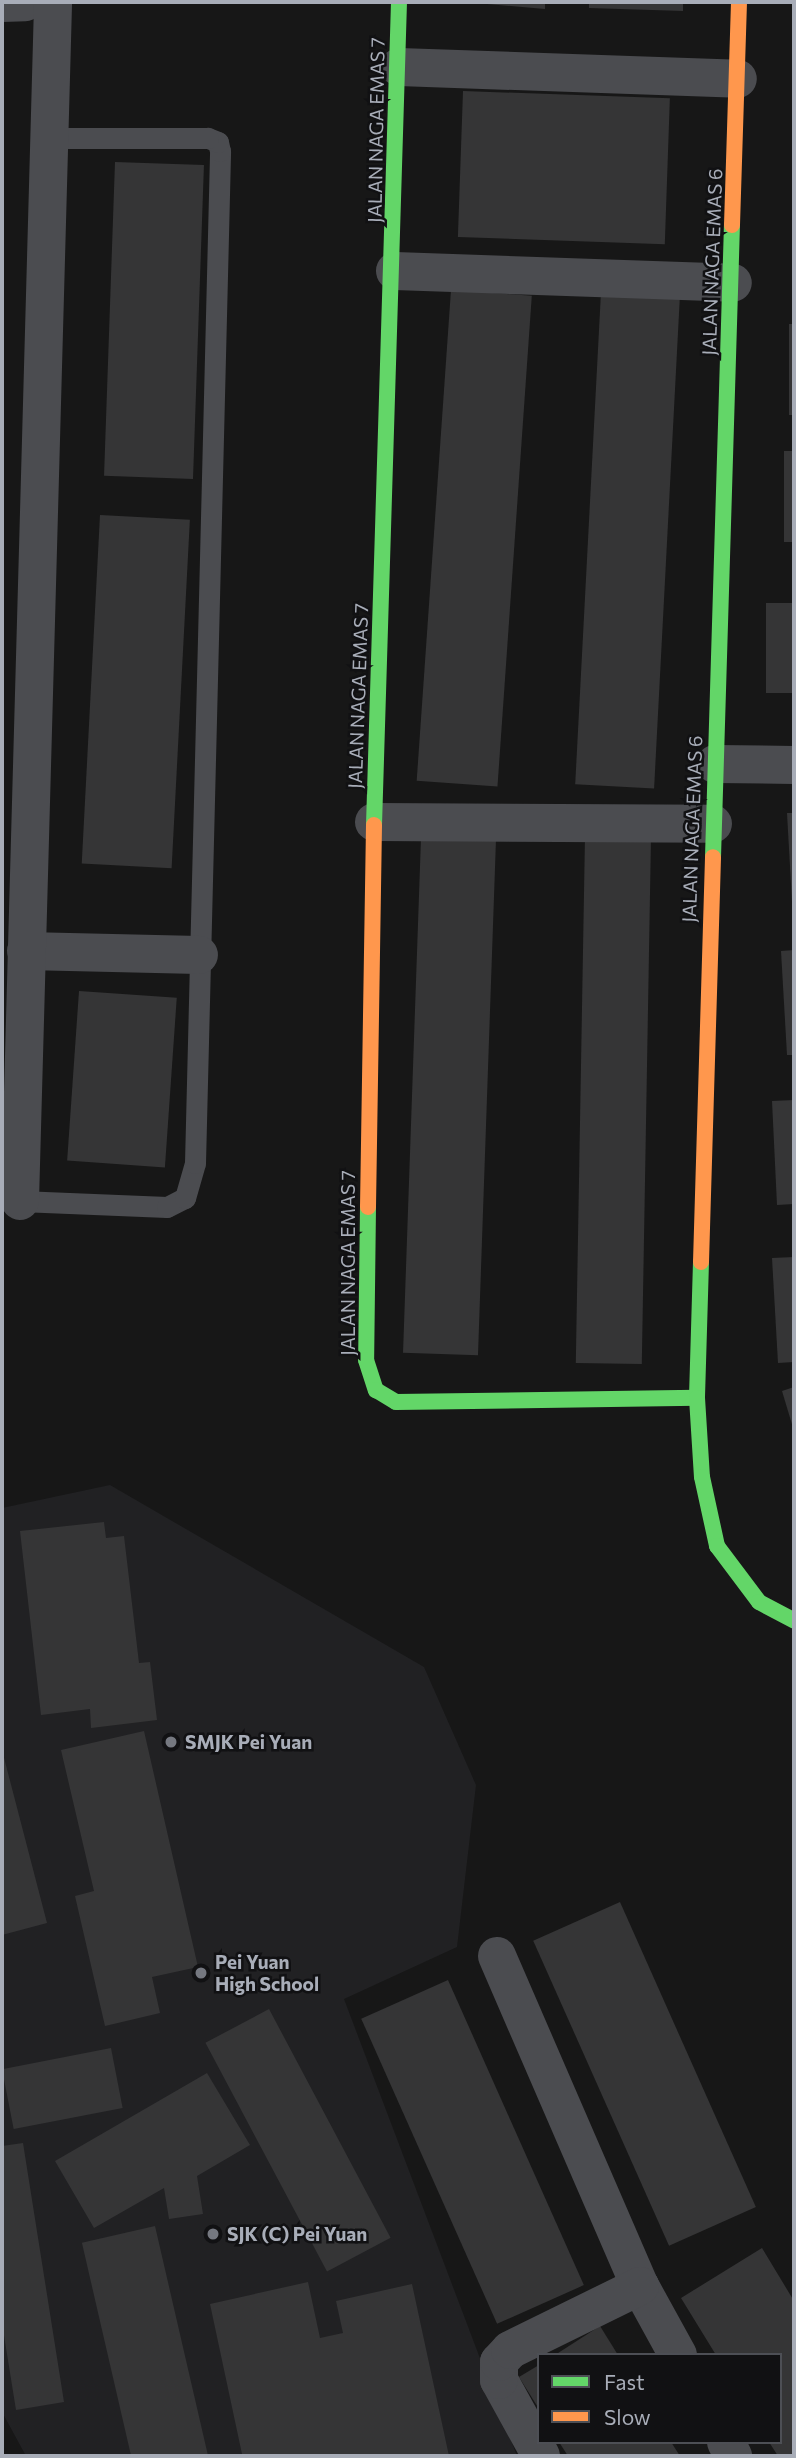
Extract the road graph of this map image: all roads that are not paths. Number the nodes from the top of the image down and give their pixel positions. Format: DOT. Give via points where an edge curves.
graph roads {
  1 [pos="24,2"];
  2 [pos="53,2"];
  3 [pos="399,2"];
  4 [pos="739,2"];
  5 [pos="2,3"];
  6 [pos="399,67"];
  7 [pos="738,79"];
  8 [pos="49,138"];
  9 [pos="395,271"];
  10 [pos="733,283"];
  11 [pos="715,764"];
  12 [pos="794,765"];
  13 [pos="374,822"];
  14 [pos="713,824"];
  15 [pos="26,951"];
  16 [pos="199,956"];
  17 [pos="20,1201"];
  18 [pos="697,1398"];
  19 [pos="794,1621"];
  20 [pos="497,1956"];
  21 [pos="640,2286"];
  22 [pos="677,2353"];
  23 [pos="541,2456"];
  1 -- 5 [label="street"];
  2 -- 8 [label="street"];
  3 -- 6 [label="street, JALAN NAGA EMAS 7"];
  4 -- 7 [label="street, JALAN NAGA EMAS 6"];
  6 -- 7 [label="street"];
  6 -- 9 [label="street, JALAN NAGA EMAS 7"];
  7 -- 10 [label="street, JALAN NAGA EMAS 6"];
  8 -- 15 [label="street"];
  8 -- 16 [label="lane" via="218,142"];
  9 -- 10 [label="street"];
  9 -- 13 [label="street, JALAN NAGA EMAS 7"];
  10 -- 11 [label="street, JALAN NAGA EMAS 6"];
  11 -- 12 [label="street"];
  11 -- 14 [label="street, JALAN NAGA EMAS 6"];
  13 -- 14 [label="street"];
  13 -- 18 [label="street, JALAN NAGA EMAS 7" via="366,1360 376,1390 396,1402"];
  14 -- 18 [label="street, JALAN NAGA EMAS 6"];
  15 -- 16 [label="street"];
  15 -- 17 [label="street"];
  16 -- 17 [label="lane" via="195,1163 185,1198 167,1207"];
  18 -- 19 [label="street, JALAN NAGA EMAS 6" via="702,1477 717,1546 759,1602"];
  20 -- 21 [label="street"];
  21 -- 22 [label="street"];
  21 -- 23 [label="street" via="510,2350 499,2362 499,2380"];
}
